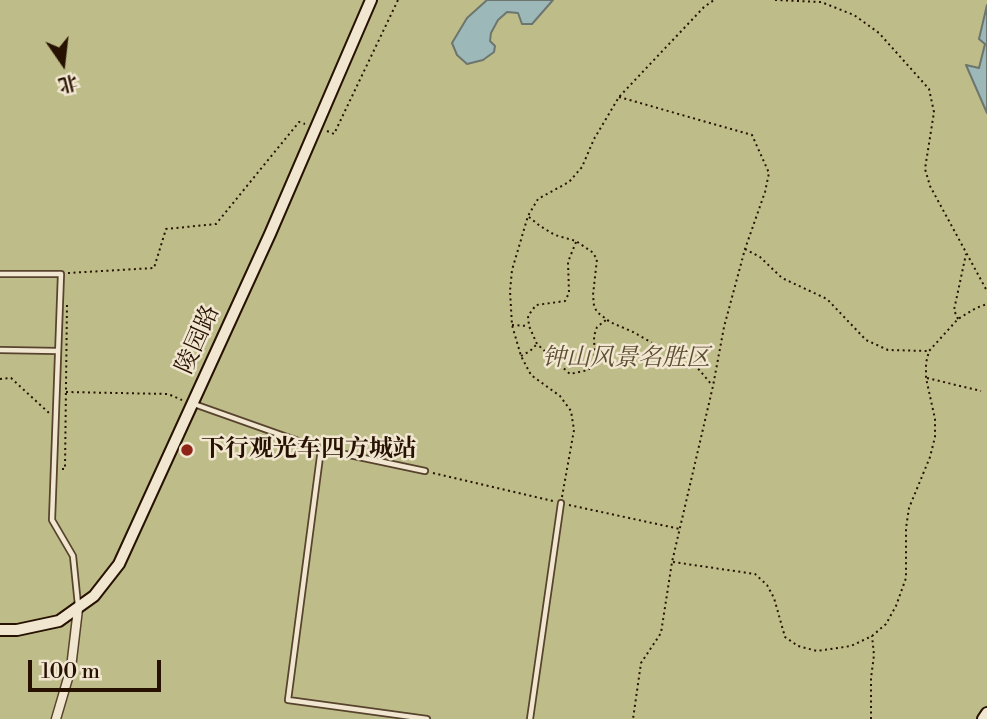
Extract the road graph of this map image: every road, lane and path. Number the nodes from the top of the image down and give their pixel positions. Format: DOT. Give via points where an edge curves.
graph roads {
  1 [pos="371,0"];
  2 [pos="398,0"];
  3 [pos="714,0"];
  4 [pos="775,0"];
  5 [pos="619,97"];
  6 [pos="317,128"];
  7 [pos="528,216"];
  8 [pos="576,240"];
  9 [pos="745,249"];
  10 [pos="966,253"];
  11 [pos="68,272"];
  12 [pos="0,274"];
  13 [pos="987,291"];
  14 [pos="68,299"];
  15 [pos="987,304"];
  16 [pos="607,319"];
  17 [pos="958,319"];
  18 [pos="512,325"];
  19 [pos="529,326"];
  20 [pos="537,344"];
  21 [pos="0,350"];
  22 [pos="58,351"];
  23 [pos="929,351"];
  24 [pos="521,356"];
  25 [pos="926,378"];
  26 [pos="0,379"];
  27 [pos="713,386"];
  28 [pos="981,391"];
  29 [pos="66,392"];
  30 [pos="193,404"];
  31 [pos="55,419"];
  32 [pos="66,428"];
  33 [pos="321,449"];
  34 [pos="53,469"];
  35 [pos="425,471"];
  36 [pos="561,503"];
  37 [pos="680,529"];
  38 [pos="672,562"];
  39 [pos="78,609"];
  40 [pos="0,630"];
  41 [pos="872,636"];
  42 [pos="987,713"];
  43 [pos="56,719"];
  44 [pos="427,719"];
  45 [pos="530,719"];
  46 [pos="633,719"];
  47 [pos="871,719"];
  48 [pos="983,719"];
  1 -- 6 [label="street, 陵园路"];
  2 -- 6 [label="path" via="334,134"];
  3 -- 5 [label="path"];
  4 -- 10 [label="path" via="821,2 854,15 879,33 929,89 934,112 925,169"];
  5 -- 7 [label="path" via="582,167 569,182 538,199"];
  5 -- 9 [label="path" via="752,135 769,173"];
  6 -- 11 [label="path" via="299,122 216,224 166,229 154,268"];
  6 -- 30 [label="street, 陵园路"];
  7 -- 8 [label="path" via="555,234"];
  7 -- 18 [label="path" via="512,270"];
  8 -- 16 [label="path" via="597,259 594,306"];
  8 -- 19 [label="path" via="568,262 568,298 536,305 528,316"];
  9 -- 23 [label="path" via="782,278 827,299 866,340 888,350"];
  9 -- 27 [label="path"];
  10 -- 13 [label="path"];
  10 -- 17 [label="path" via="954,310"];
  12 -- 22 [label="lane" via="61,274"];
  14 -- 29 [label="path"];
  15 -- 17 [label="path"];
  16 -- 20 [label="path" via="597,327 595,363 588,369 569,374"];
  16 -- 27 [label="path" via="659,348 690,359"];
  17 -- 23 [label="path"];
  18 -- 19 [label="path"];
  18 -- 24 [label="path"];
  19 -- 20 [label="path"];
  20 -- 24 [label="path"];
  21 -- 22 [label="lane"];
  22 -- 31 [label="lane"];
  23 -- 25 [label="path"];
  24 -- 36 [label="path" via="531,375 571,411 573,430"];
  25 -- 28 [label="path"];
  25 -- 41 [label="path" via="935,437 909,508 906,578 886,624"];
  26 -- 31 [label="path" via="11,379"];
  27 -- 37 [label="path"];
  29 -- 30 [label="path" via="168,394"];
  29 -- 32 [label="path"];
  30 -- 33 [label="lane"];
  30 -- 39 [label="street, 陵园路" via="119,564"];
  31 -- 32 [label="path"];
  31 -- 34 [label="lane"];
  32 -- 34 [label="path" via="65,469"];
  33 -- 35 [label="lane"];
  33 -- 44 [label="lane" via="288,700"];
  34 -- 39 [label="lane" via="52,520 73,556"];
  35 -- 36 [label="path"];
  36 -- 37 [label="path"];
  36 -- 45 [label="lane"];
  37 -- 38 [label="path"];
  38 -- 41 [label="path" via="755,575 774,598 785,637 798,646 817,651 852,646"];
  38 -- 46 [label="path" via="661,633 641,663"];
  39 -- 40 [label="street, 陵园路" via="59,621"];
  39 -- 43 [label="street" via="71,668"];
  41 -- 47 [label="path"];
  42 -- 48 [label="street"];
}
